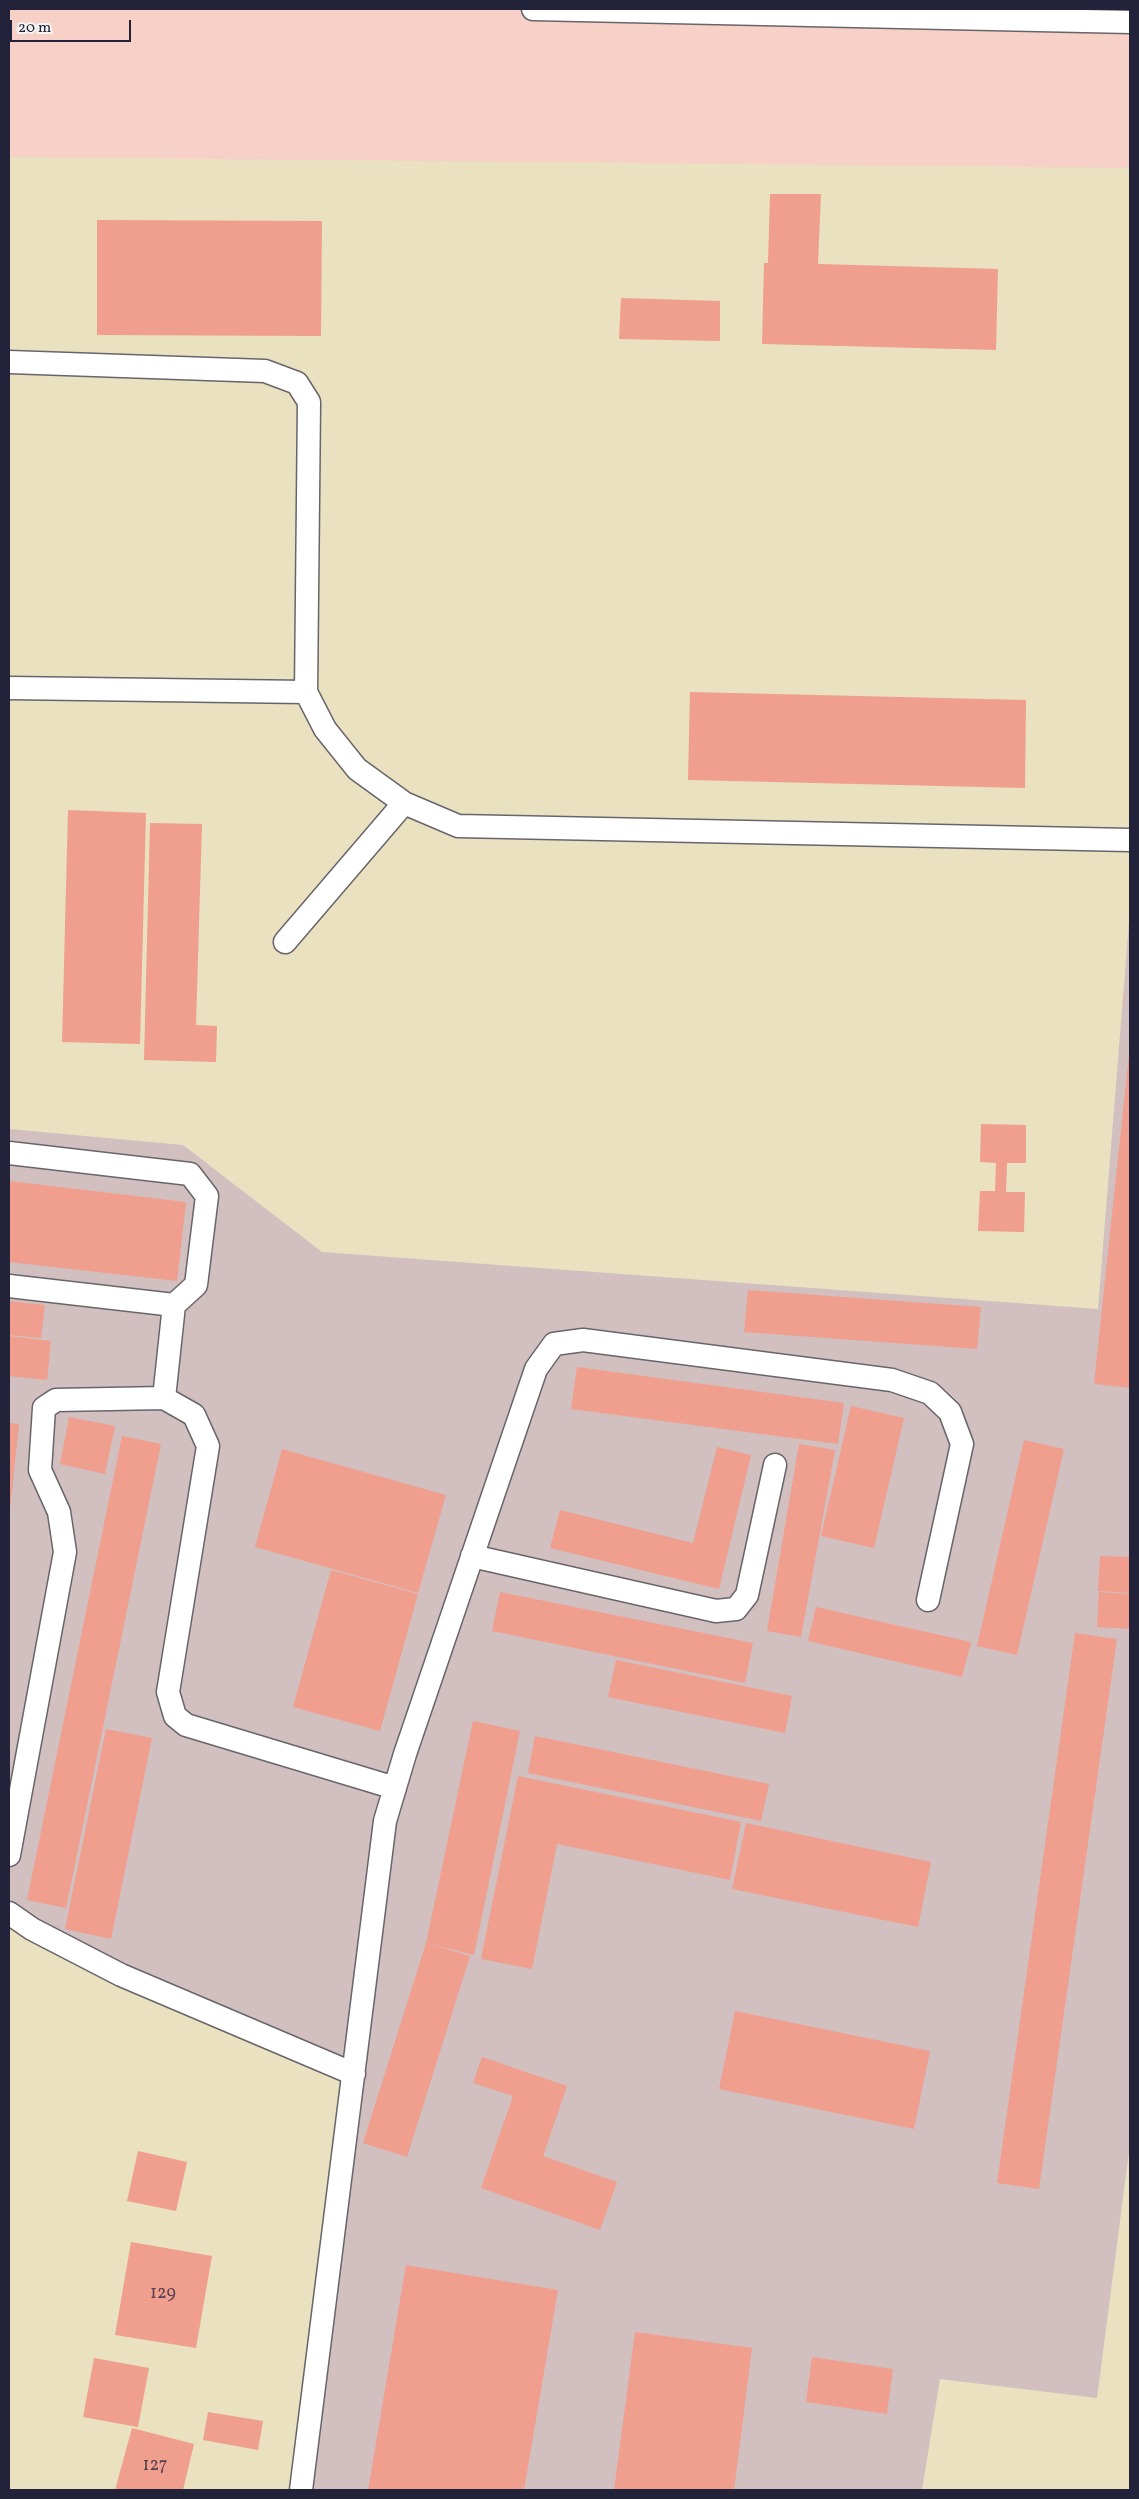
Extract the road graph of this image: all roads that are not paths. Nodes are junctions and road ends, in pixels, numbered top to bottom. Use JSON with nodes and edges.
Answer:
{"nodes":[{"id":1,"x":533,"y":9,"type":"edge"},
{"id":2,"x":1130,"y":22,"type":"edge"},
{"id":3,"x":9,"y":362,"type":"edge"},
{"id":4,"x":9,"y":688,"type":"edge"},
{"id":5,"x":306,"y":692,"type":"junction"},
{"id":6,"x":404,"y":803,"type":"junction"},
{"id":7,"x":1130,"y":840,"type":"edge"},
{"id":8,"x":285,"y":942,"type":"dead end"},
{"id":9,"x":9,"y":1153,"type":"edge"},
{"id":10,"x":9,"y":1286,"type":"edge"},
{"id":11,"x":174,"y":1305,"type":"junction"},
{"id":12,"x":164,"y":1398,"type":"junction"},
{"id":13,"x":775,"y":1465,"type":"dead end"},
{"id":14,"x":472,"y":1556,"type":"junction"},
{"id":15,"x":928,"y":1600,"type":"dead end"},
{"id":16,"x":395,"y":1788,"type":"junction"},
{"id":17,"x":9,"y":1855,"type":"edge"},
{"id":18,"x":9,"y":1912,"type":"edge"},
{"id":19,"x":354,"y":2074,"type":"junction"},
{"id":20,"x":300,"y":2490,"type":"edge"}],
"edges":[{"from":1,"to":2,"type":"lane"},
{"from":3,"to":5,"type":"lane"},
{"from":4,"to":5,"type":"lane"},
{"from":5,"to":6,"type":"lane"},
{"from":6,"to":7,"type":"lane"},
{"from":6,"to":8,"type":"lane"},
{"from":9,"to":11,"type":"lane"},
{"from":10,"to":11,"type":"lane"},
{"from":11,"to":12,"type":"lane"},
{"from":12,"to":16,"type":"lane"},
{"from":12,"to":17,"type":"lane"},
{"from":13,"to":14,"type":"lane"},
{"from":14,"to":15,"type":"lane"},
{"from":14,"to":16,"type":"lane"},
{"from":16,"to":19,"type":"lane"},
{"from":18,"to":19,"type":"lane"},
{"from":19,"to":20,"type":"lane"}]}
